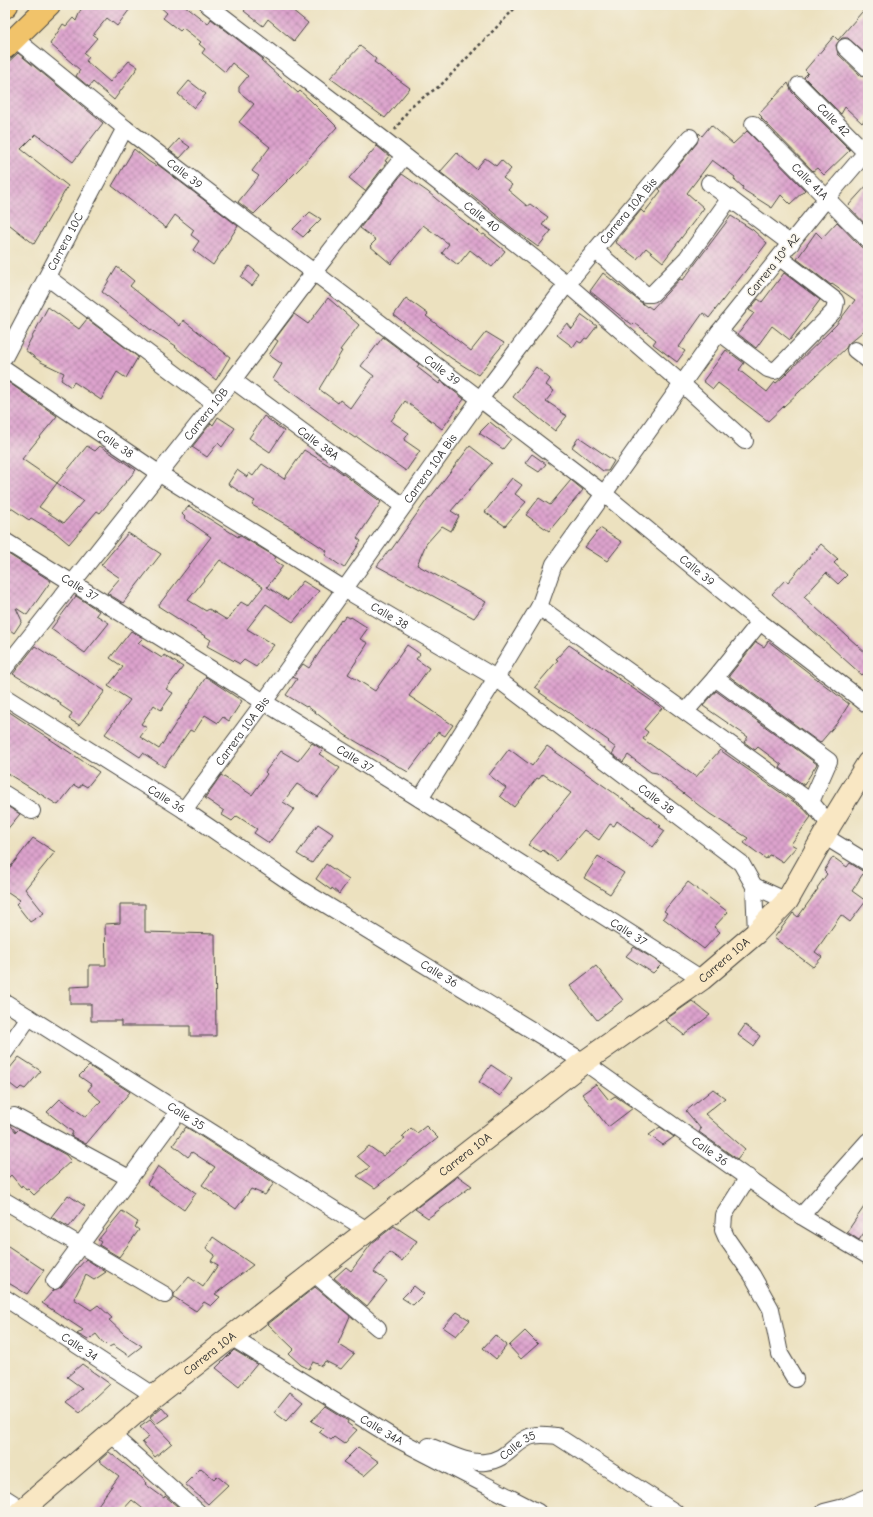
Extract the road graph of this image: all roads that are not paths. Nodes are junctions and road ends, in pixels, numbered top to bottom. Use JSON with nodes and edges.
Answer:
{"nodes":[{"id":1,"x":7,"y":5,"type":"edge"},
{"id":2,"x":208,"y":5,"type":"edge"},
{"id":3,"x":46,"y":6,"type":"edge"},
{"id":4,"x":5,"y":7,"type":"edge"},
{"id":5,"x":9,"y":43,"type":"edge"},
{"id":6,"x":845,"y":47,"type":"dead end"},
{"id":7,"x":868,"y":69,"type":"edge"},
{"id":8,"x":799,"y":85,"type":"dead end"},
{"id":9,"x":753,"y":124,"type":"dead end"},
{"id":10,"x":124,"y":128,"type":"junction"},
{"id":11,"x":690,"y":136,"type":"dead end"},
{"id":12,"x":867,"y":153,"type":"edge"},
{"id":13,"x":404,"y":156,"type":"junction"},
{"id":14,"x":708,"y":183,"type":"dead end"},
{"id":15,"x":730,"y":198,"type":"junction"},
{"id":16,"x":826,"y":199,"type":"junction"},
{"id":17,"x":868,"y":240,"type":"edge"},
{"id":18,"x":791,"y":244,"type":"junction"},
{"id":19,"x":596,"y":250,"type":"junction"},
{"id":20,"x":780,"y":258,"type":"junction"},
{"id":21,"x":314,"y":272,"type":"junction"},
{"id":22,"x":47,"y":277,"type":"junction"},
{"id":23,"x":568,"y":284,"type":"junction"},
{"id":24,"x":719,"y":332,"type":"junction"},
{"id":25,"x":856,"y":350,"type":"dead end"},
{"id":26,"x":5,"y":356,"type":"edge"},
{"id":27,"x":868,"y":360,"type":"edge"},
{"id":28,"x":5,"y":369,"type":"edge"},
{"id":29,"x":233,"y":380,"type":"junction"},
{"id":30,"x":681,"y":383,"type":"junction"},
{"id":31,"x":480,"y":399,"type":"junction"},
{"id":32,"x":214,"y":403,"type":"junction"},
{"id":33,"x":745,"y":441,"type":"dead end"},
{"id":34,"x":160,"y":474,"type":"junction"},
{"id":35,"x":604,"y":492,"type":"junction"},
{"id":36,"x":403,"y":506,"type":"junction"},
{"id":37,"x":5,"y":541,"type":"edge"},
{"id":38,"x":74,"y":582,"type":"junction"},
{"id":39,"x":344,"y":589,"type":"junction"},
{"id":40,"x":539,"y":607,"type":"junction"},
{"id":41,"x":760,"y":622,"type":"junction"},
{"id":42,"x":5,"y":668,"type":"edge"},
{"id":43,"x":496,"y":678,"type":"junction"},
{"id":44,"x":715,"y":678,"type":"junction"},
{"id":45,"x":5,"y":697,"type":"edge"},
{"id":46,"x":264,"y":702,"type":"junction"},
{"id":47,"x":868,"y":705,"type":"edge"},
{"id":48,"x":686,"y":711,"type":"junction"},
{"id":49,"x":868,"y":763,"type":"edge"},
{"id":50,"x":5,"y":794,"type":"edge"},
{"id":51,"x":420,"y":799,"type":"junction"},
{"id":52,"x":811,"y":802,"type":"junction"},
{"id":53,"x":184,"y":810,"type":"junction"},
{"id":54,"x":32,"y":811,"type":"dead end"},
{"id":55,"x":827,"y":830,"type":"junction"},
{"id":56,"x":868,"y":863,"type":"edge"},
{"id":57,"x":754,"y":886,"type":"junction"},
{"id":58,"x":787,"y":901,"type":"junction"},
{"id":59,"x":756,"y":933,"type":"junction"},
{"id":60,"x":702,"y":979,"type":"junction"},
{"id":61,"x":5,"y":1002,"type":"edge"},
{"id":62,"x":29,"y":1017,"type":"junction"},
{"id":63,"x":5,"y":1052,"type":"edge"},
{"id":64,"x":584,"y":1062,"type":"junction"},
{"id":65,"x":179,"y":1111,"type":"junction"},
{"id":66,"x":14,"y":1116,"type":"dead end"},
{"id":67,"x":868,"y":1141,"type":"edge"},
{"id":68,"x":748,"y":1177,"type":"junction"},
{"id":69,"x":130,"y":1178,"type":"junction"},
{"id":70,"x":5,"y":1201,"type":"edge"},
{"id":71,"x":801,"y":1216,"type":"junction"},
{"id":72,"x":367,"y":1230,"type":"junction"},
{"id":73,"x":80,"y":1245,"type":"junction"},
{"id":74,"x":868,"y":1256,"type":"edge"},
{"id":75,"x":312,"y":1272,"type":"junction"},
{"id":76,"x":54,"y":1281,"type":"dead end"},
{"id":77,"x":165,"y":1295,"type":"dead end"},
{"id":78,"x":5,"y":1298,"type":"edge"},
{"id":79,"x":378,"y":1328,"type":"dead end"},
{"id":80,"x":230,"y":1337,"type":"junction"},
{"id":81,"x":795,"y":1379,"type":"dead end"},
{"id":82,"x":155,"y":1396,"type":"junction"},
{"id":83,"x":110,"y":1434,"type":"junction"},
{"id":84,"x":391,"y":1436,"type":"junction"},
{"id":85,"x":868,"y":1497,"type":"edge"},
{"id":86,"x":19,"y":1508,"type":"edge"},
{"id":87,"x":198,"y":1512,"type":"edge"},
{"id":88,"x":538,"y":1512,"type":"edge"},
{"id":89,"x":675,"y":1512,"type":"edge"},
{"id":90,"x":824,"y":1512,"type":"edge"}],
"edges":[{"from":1,"to":4,"type":"main road"},
{"from":2,"to":13,"type":"street","name":"Calle 40"},
{"from":3,"to":5,"type":"main road"},
{"from":5,"to":10,"type":"street","name":"Calle 39"},
{"from":6,"to":7,"type":"street"},
{"from":8,"to":12,"type":"street","name":"Calle 42"},
{"from":9,"to":16,"type":"street","name":"Calle 41A"},
{"from":10,"to":21,"type":"street","name":"Calle 39"},
{"from":10,"to":22,"type":"street","name":"Carrera 10C"},
{"from":11,"to":19,"type":"street","name":"Carrera 10A Bis"},
{"from":12,"to":16,"type":"street","name":"Carrera 10ª A2"},
{"from":13,"to":21,"type":"street","name":"Carrera 10B"},
{"from":13,"to":23,"type":"street","name":"Calle 40"},
{"from":14,"to":15,"type":"street"},
{"from":15,"to":18,"type":"street"},
{"from":15,"to":19,"type":"street"},
{"from":16,"to":17,"type":"street","name":"Calle 41A"},
{"from":16,"to":18,"type":"street","name":"Carrera 10ª A2"},
{"from":18,"to":20,"type":"street","name":"Carrera 10ª A2"},
{"from":19,"to":23,"type":"street","name":"Carrera 10A Bis"},
{"from":20,"to":24,"type":"street","name":"Carrera 10ª A2"},
{"from":20,"to":24,"type":"street"},
{"from":21,"to":29,"type":"street","name":"Carrera 10B"},
{"from":21,"to":31,"type":"street","name":"Calle 39"},
{"from":22,"to":26,"type":"street","name":"Carrera 10C"},
{"from":22,"to":32,"type":"street"},
{"from":23,"to":30,"type":"street","name":"Calle 40"},
{"from":23,"to":31,"type":"street","name":"Carrera 10A Bis"},
{"from":24,"to":30,"type":"street","name":"Carrera 10ª A2"},
{"from":25,"to":27,"type":"street"},
{"from":28,"to":34,"type":"street","name":"Calle 38"},
{"from":29,"to":32,"type":"street","name":"Carrera 10B"},
{"from":29,"to":36,"type":"street","name":"Calle 38A"},
{"from":30,"to":33,"type":"street","name":"Calle 40"},
{"from":30,"to":35,"type":"street","name":"Carrera 10ª A2"},
{"from":31,"to":35,"type":"street","name":"Calle 39"},
{"from":31,"to":36,"type":"street","name":"Carrera 10A Bis"},
{"from":32,"to":34,"type":"street","name":"Carrera 10B"},
{"from":34,"to":38,"type":"street","name":"Carrera 10B"},
{"from":34,"to":39,"type":"street","name":"Calle 38"},
{"from":35,"to":40,"type":"street"},
{"from":35,"to":41,"type":"street","name":"Calle 39"},
{"from":36,"to":39,"type":"street","name":"Carrera 10A Bis"},
{"from":37,"to":38,"type":"street","name":"Calle 37"},
{"from":38,"to":42,"type":"street","name":"Carrera 10B"},
{"from":38,"to":46,"type":"street","name":"Calle 37"},
{"from":39,"to":43,"type":"street","name":"Calle 38"},
{"from":39,"to":46,"type":"street","name":"Carrera 10A Bis"},
{"from":40,"to":43,"type":"street"},
{"from":40,"to":48,"type":"street"},
{"from":41,"to":44,"type":"street"},
{"from":41,"to":47,"type":"street","name":"Calle 39"},
{"from":43,"to":51,"type":"street"},
{"from":43,"to":57,"type":"street","name":"Calle 38"},
{"from":44,"to":48,"type":"street"},
{"from":44,"to":52,"type":"street"},
{"from":45,"to":53,"type":"street","name":"Calle 36"},
{"from":46,"to":51,"type":"street","name":"Calle 37"},
{"from":46,"to":53,"type":"street","name":"Carrera 10A Bis"},
{"from":48,"to":52,"type":"street"},
{"from":49,"to":55,"type":"street","name":"Carrera 10A"},
{"from":50,"to":54,"type":"street"},
{"from":51,"to":60,"type":"street","name":"Calle 37"},
{"from":52,"to":55,"type":"street"},
{"from":53,"to":64,"type":"street","name":"Calle 36"},
{"from":55,"to":56,"type":"street"},
{"from":55,"to":58,"type":"street","name":"Carrera 10A"},
{"from":57,"to":58,"type":"street"},
{"from":57,"to":59,"type":"street"},
{"from":58,"to":59,"type":"street","name":"Carrera 10A"},
{"from":59,"to":60,"type":"street","name":"Carrera 10A"},
{"from":60,"to":64,"type":"street","name":"Carrera 10A"},
{"from":61,"to":62,"type":"street","name":"Calle 35"},
{"from":62,"to":63,"type":"street"},
{"from":62,"to":65,"type":"street","name":"Calle 35"},
{"from":64,"to":68,"type":"street","name":"Calle 36"},
{"from":64,"to":72,"type":"street","name":"Carrera 10A"},
{"from":65,"to":69,"type":"street"},
{"from":65,"to":72,"type":"street","name":"Calle 35"},
{"from":66,"to":69,"type":"street"},
{"from":67,"to":71,"type":"street"},
{"from":68,"to":71,"type":"street","name":"Calle 36"},
{"from":68,"to":81,"type":"street"},
{"from":69,"to":73,"type":"street"},
{"from":70,"to":73,"type":"street"},
{"from":71,"to":74,"type":"street","name":"Calle 36"},
{"from":72,"to":75,"type":"street","name":"Carrera 10A"},
{"from":73,"to":76,"type":"street"},
{"from":73,"to":77,"type":"street"},
{"from":75,"to":79,"type":"street"},
{"from":75,"to":80,"type":"street","name":"Carrera 10A"},
{"from":78,"to":82,"type":"street","name":"Calle 34"},
{"from":80,"to":82,"type":"street","name":"Carrera 10A"},
{"from":80,"to":84,"type":"street","name":"Calle 34A"},
{"from":82,"to":83,"type":"street","name":"Carrera 10A"},
{"from":83,"to":86,"type":"street","name":"Carrera 10A"},
{"from":83,"to":87,"type":"street"},
{"from":84,"to":88,"type":"street","name":"Calle 34A"},
{"from":84,"to":89,"type":"street","name":"Calle 35"},
{"from":85,"to":90,"type":"street"}]}
